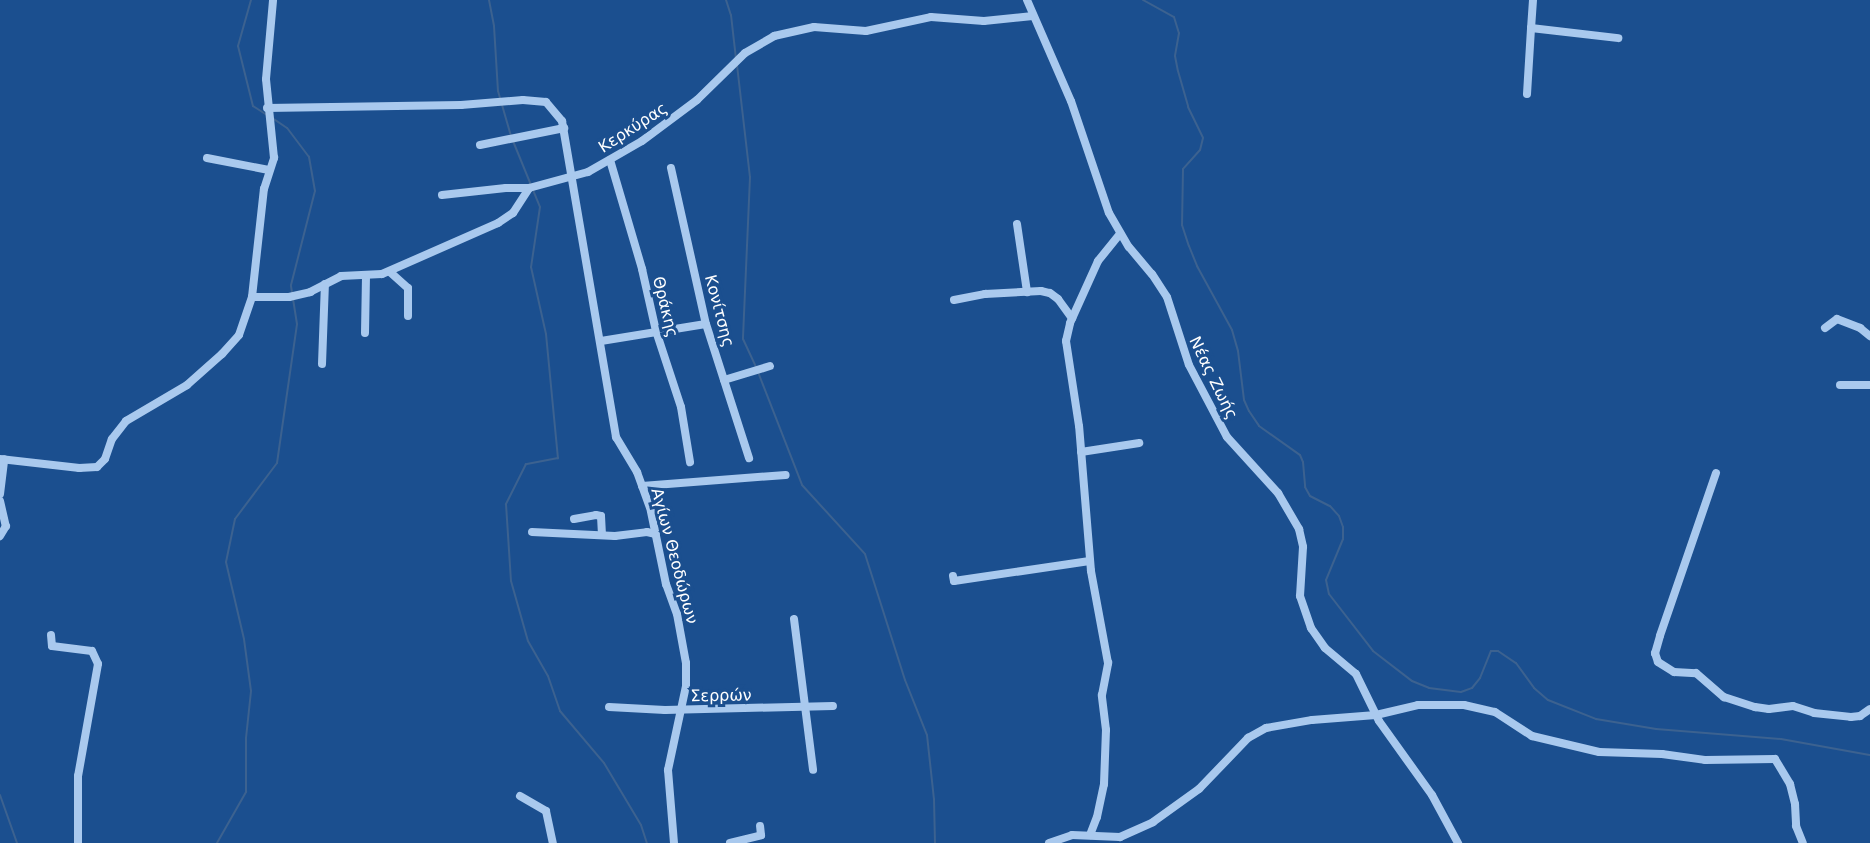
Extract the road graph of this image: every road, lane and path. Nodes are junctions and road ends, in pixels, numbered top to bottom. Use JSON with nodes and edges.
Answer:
{"nodes":[{"id":1,"x":273,"y":0,"type":"edge"},
{"id":2,"x":1027,"y":0,"type":"edge"},
{"id":3,"x":1533,"y":0,"type":"edge"},
{"id":4,"x":1033,"y":16,"type":"junction"},
{"id":5,"x":1531,"y":28,"type":"junction"},
{"id":6,"x":1618,"y":38,"type":"dead end"},
{"id":7,"x":1527,"y":94,"type":"dead end"},
{"id":8,"x":267,"y":108,"type":"junction"},
{"id":9,"x":564,"y":128,"type":"junction"},
{"id":10,"x":480,"y":145,"type":"dead end"},
{"id":11,"x":207,"y":158,"type":"dead end"},
{"id":12,"x":610,"y":160,"type":"junction"},
{"id":13,"x":671,"y":168,"type":"dead end"},
{"id":14,"x":269,"y":170,"type":"junction"},
{"id":15,"x":571,"y":176,"type":"junction"},
{"id":16,"x":529,"y":188,"type":"junction"},
{"id":17,"x":442,"y":195,"type":"dead end"},
{"id":18,"x":1017,"y":224,"type":"dead end"},
{"id":19,"x":1120,"y":234,"type":"junction"},
{"id":20,"x":390,"y":272,"type":"junction"},
{"id":21,"x":366,"y":275,"type":"junction"},
{"id":22,"x":325,"y":284,"type":"junction"},
{"id":23,"x":1027,"y":292,"type":"junction"},
{"id":24,"x":252,"y":297,"type":"junction"},
{"id":25,"x":954,"y":300,"type":"dead end"},
{"id":26,"x":408,"y":316,"type":"dead end"},
{"id":27,"x":1072,"y":318,"type":"junction"},
{"id":28,"x":706,"y":324,"type":"junction"},
{"id":29,"x":1825,"y":328,"type":"dead end"},
{"id":30,"x":656,"y":331,"type":"junction"},
{"id":31,"x":365,"y":333,"type":"dead end"},
{"id":32,"x":1870,"y":336,"type":"edge"},
{"id":33,"x":601,"y":341,"type":"junction"},
{"id":34,"x":322,"y":363,"type":"dead end"},
{"id":35,"x":770,"y":366,"type":"dead end"},
{"id":36,"x":724,"y":380,"type":"junction"},
{"id":37,"x":1840,"y":385,"type":"dead end"},
{"id":38,"x":1870,"y":385,"type":"edge"},
{"id":39,"x":1139,"y":443,"type":"dead end"},
{"id":40,"x":1081,"y":452,"type":"junction"},
{"id":41,"x":749,"y":458,"type":"dead end"},
{"id":42,"x":2,"y":459,"type":"edge"},
{"id":43,"x":690,"y":462,"type":"dead end"},
{"id":44,"x":1716,"y":473,"type":"dead end"},
{"id":45,"x":786,"y":475,"type":"dead end"},
{"id":46,"x":642,"y":486,"type":"junction"},
{"id":47,"x":0,"y":494,"type":"edge"},
{"id":48,"x":0,"y":501,"type":"edge"},
{"id":49,"x":574,"y":519,"type":"dead end"},
{"id":50,"x":532,"y":532,"type":"dead end"},
{"id":51,"x":602,"y":534,"type":"junction"},
{"id":52,"x":656,"y":534,"type":"junction"},
{"id":53,"x":0,"y":536,"type":"edge"},
{"id":54,"x":1090,"y":561,"type":"junction"},
{"id":55,"x":953,"y":576,"type":"dead end"},
{"id":56,"x":794,"y":619,"type":"dead end"},
{"id":57,"x":51,"y":635,"type":"dead end"},
{"id":58,"x":833,"y":706,"type":"dead end"},
{"id":59,"x":609,"y":707,"type":"dead end"},
{"id":60,"x":805,"y":707,"type":"junction"},
{"id":61,"x":1870,"y":709,"type":"edge"},
{"id":62,"x":681,"y":710,"type":"junction"},
{"id":63,"x":1376,"y":715,"type":"junction"},
{"id":64,"x":813,"y":770,"type":"dead end"},
{"id":65,"x":520,"y":796,"type":"dead end"},
{"id":66,"x":760,"y":826,"type":"dead end"},
{"id":67,"x":1088,"y":835,"type":"junction"},
{"id":68,"x":78,"y":843,"type":"edge"},
{"id":69,"x":552,"y":843,"type":"edge"},
{"id":70,"x":674,"y":843,"type":"edge"},
{"id":71,"x":730,"y":843,"type":"edge"},
{"id":72,"x":1049,"y":843,"type":"edge"},
{"id":73,"x":1080,"y":843,"type":"edge"},
{"id":74,"x":1458,"y":843,"type":"edge"},
{"id":75,"x":1803,"y":843,"type":"edge"}],
"edges":[{"from":1,"to":8,"type":"street"},
{"from":2,"to":4,"type":"street","name":"Νέας Ζωής"},
{"from":3,"to":5,"type":"street"},
{"from":4,"to":12,"type":"street","name":"Κερκύρας"},
{"from":4,"to":19,"type":"street","name":"Νέας Ζωής"},
{"from":5,"to":6,"type":"street"},
{"from":5,"to":7,"type":"street"},
{"from":8,"to":9,"type":"street"},
{"from":8,"to":14,"type":"street"},
{"from":9,"to":10,"type":"street"},
{"from":9,"to":15,"type":"street","name":"Αγίων Θεοδώρων"},
{"from":11,"to":14,"type":"street"},
{"from":12,"to":15,"type":"street","name":"Κερκύρας"},
{"from":12,"to":30,"type":"street","name":"Θράκης"},
{"from":13,"to":28,"type":"street","name":"Κονίτσης"},
{"from":14,"to":24,"type":"street"},
{"from":15,"to":16,"type":"street","name":"Κερκύρας"},
{"from":15,"to":33,"type":"street","name":"Αγίων Θεοδώρων"},
{"from":16,"to":17,"type":"street","name":"Κερκύρας"},
{"from":16,"to":20,"type":"street"},
{"from":18,"to":23,"type":"street"},
{"from":19,"to":27,"type":"street"},
{"from":19,"to":63,"type":"street","name":"Νέας Ζωής"},
{"from":20,"to":21,"type":"street"},
{"from":20,"to":26,"type":"street"},
{"from":21,"to":22,"type":"street"},
{"from":21,"to":31,"type":"street"},
{"from":22,"to":24,"type":"street"},
{"from":22,"to":34,"type":"street"},
{"from":23,"to":25,"type":"street"},
{"from":23,"to":27,"type":"street"},
{"from":24,"to":42,"type":"street"},
{"from":27,"to":40,"type":"street"},
{"from":28,"to":30,"type":"street"},
{"from":28,"to":36,"type":"street","name":"Κονίτσης"},
{"from":29,"to":32,"type":"street"},
{"from":30,"to":33,"type":"street"},
{"from":30,"to":43,"type":"street","name":"Θράκης"},
{"from":33,"to":46,"type":"street","name":"Αγίων Θεοδώρων"},
{"from":35,"to":36,"type":"street"},
{"from":36,"to":41,"type":"street","name":"Κονίτσης"},
{"from":37,"to":38,"type":"street"},
{"from":39,"to":40,"type":"street"},
{"from":40,"to":54,"type":"street"},
{"from":42,"to":47,"type":"street"},
{"from":44,"to":61,"type":"street"},
{"from":45,"to":46,"type":"street"},
{"from":46,"to":52,"type":"street","name":"Αγίων Θεοδώρων"},
{"from":48,"to":53,"type":"street"},
{"from":49,"to":51,"type":"street"},
{"from":50,"to":51,"type":"street"},
{"from":51,"to":52,"type":"street"},
{"from":52,"to":62,"type":"street","name":"Αγίων Θεοδώρων"},
{"from":54,"to":55,"type":"street"},
{"from":54,"to":67,"type":"street"},
{"from":56,"to":60,"type":"street"},
{"from":57,"to":68,"type":"street"},
{"from":58,"to":60,"type":"street","name":"Σερρών"},
{"from":59,"to":62,"type":"street","name":"Σερρών"},
{"from":60,"to":62,"type":"street","name":"Σερρών"},
{"from":60,"to":64,"type":"street"},
{"from":62,"to":70,"type":"street","name":"Αγίων Θεοδώρων"},
{"from":63,"to":67,"type":"street"},
{"from":63,"to":74,"type":"street","name":"Νέας Ζωής"},
{"from":63,"to":75,"type":"street"},
{"from":65,"to":69,"type":"street"},
{"from":66,"to":71,"type":"street"},
{"from":67,"to":72,"type":"street"},
{"from":67,"to":73,"type":"street"}]}
